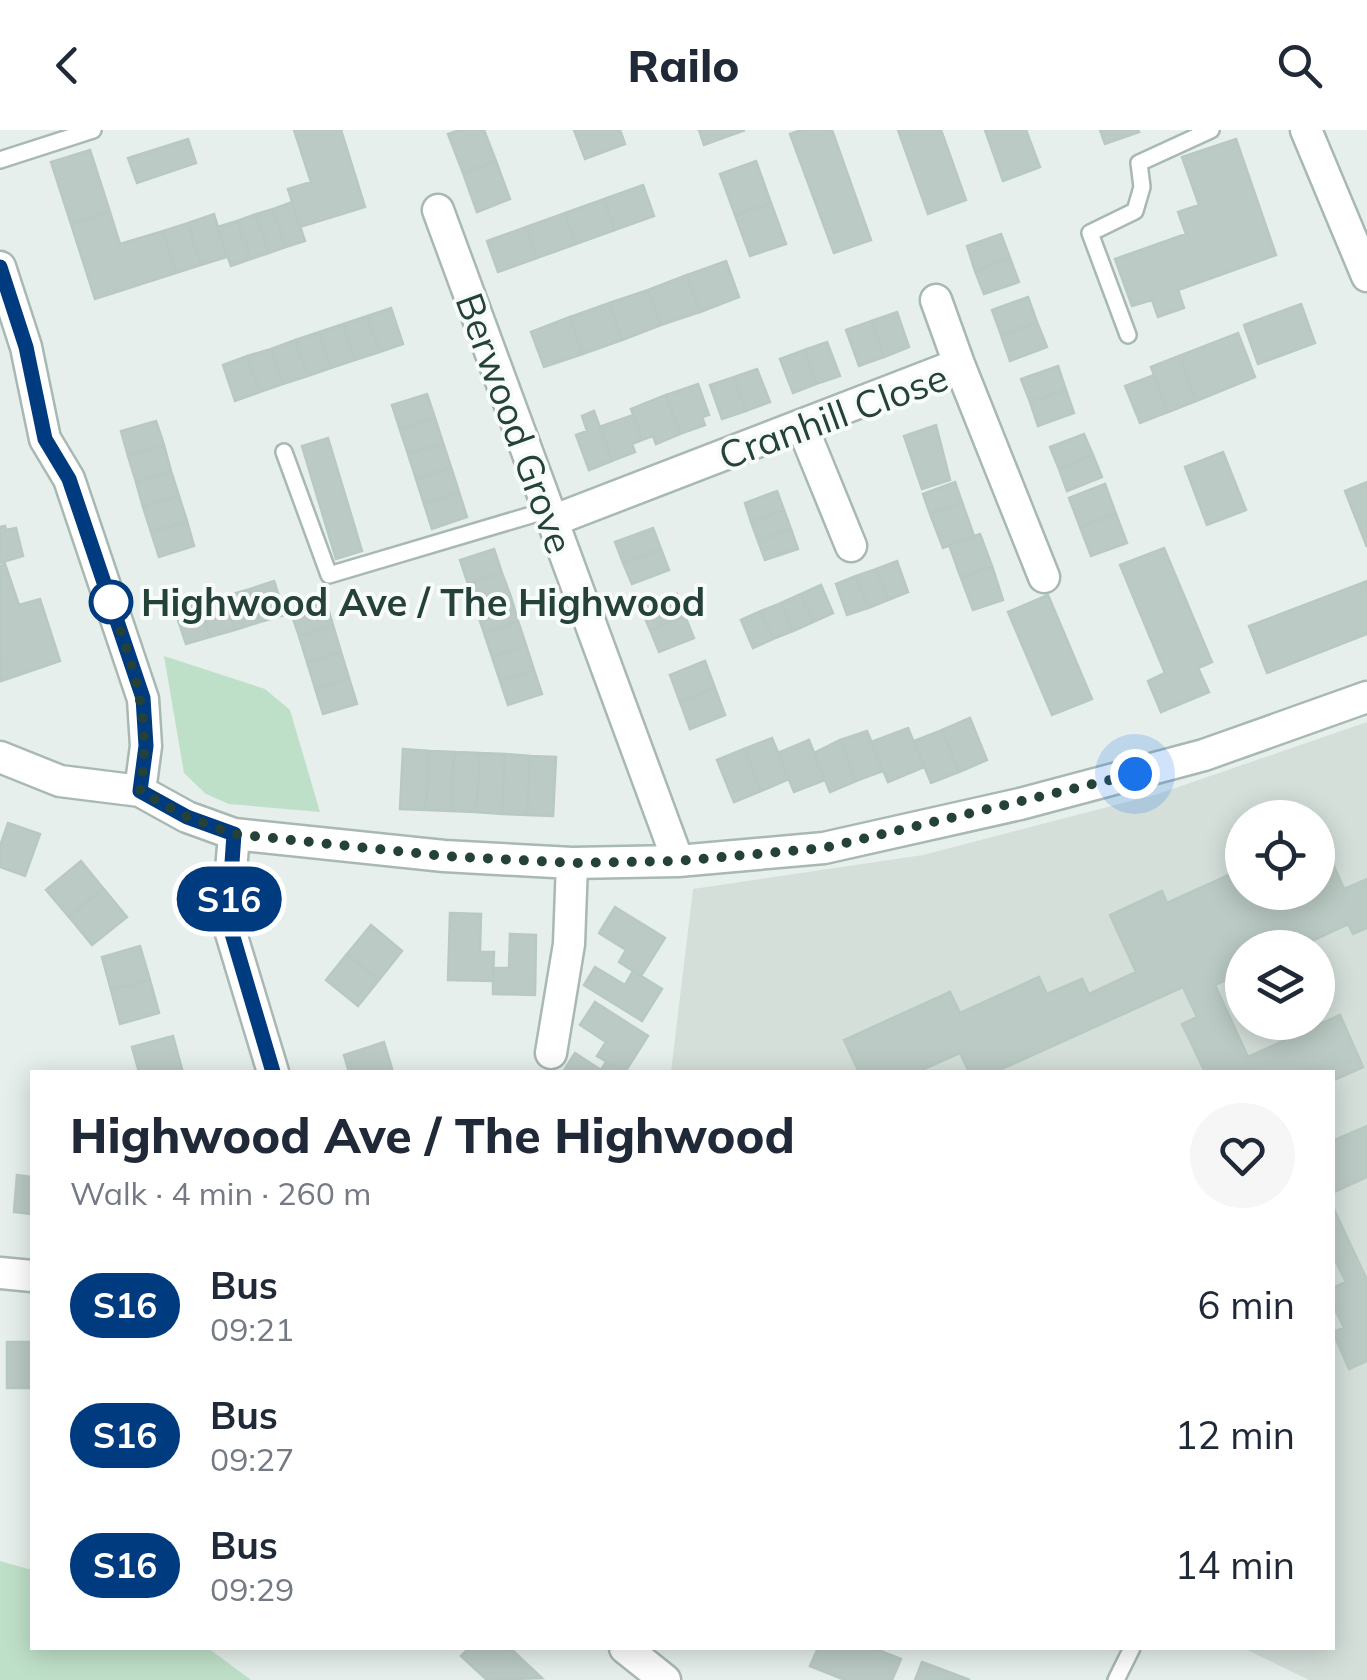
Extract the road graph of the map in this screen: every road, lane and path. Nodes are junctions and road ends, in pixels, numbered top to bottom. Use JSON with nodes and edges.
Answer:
{"nodes":[{"id":1,"x":92,"y":130,"type":"edge"},
{"id":2,"x":1211,"y":130,"type":"edge"},
{"id":3,"x":1306,"y":130,"type":"edge"},
{"id":4,"x":0,"y":160,"type":"edge"},
{"id":5,"x":438,"y":210,"type":"dead end"},
{"id":6,"x":0,"y":267,"type":"edge"},
{"id":7,"x":1367,"y":276,"type":"edge"},
{"id":8,"x":936,"y":300,"type":"dead end"},
{"id":9,"x":1128,"y":335,"type":"dead end"},
{"id":10,"x":959,"y":364,"type":"junction"},
{"id":11,"x":802,"y":426,"type":"junction"},
{"id":12,"x":284,"y":452,"type":"dead end"},
{"id":13,"x":550,"y":516,"type":"junction"},
{"id":14,"x":851,"y":546,"type":"dead end"},
{"id":15,"x":1044,"y":577,"type":"dead end"},
{"id":16,"x":1367,"y":697,"type":"edge"},
{"id":17,"x":0,"y":757,"type":"edge"},
{"id":18,"x":140,"y":791,"type":"junction"},
{"id":19,"x":234,"y":834,"type":"junction"},
{"id":20,"x":678,"y":861,"type":"junction"},
{"id":21,"x":572,"y":863,"type":"junction"},
{"id":22,"x":551,"y":1053,"type":"dead end"},
{"id":23,"x":273,"y":1070,"type":"edge"},
{"id":24,"x":0,"y":1273,"type":"edge"},
{"id":25,"x":30,"y":1276,"type":"edge"},
{"id":26,"x":628,"y":1650,"type":"edge"},
{"id":27,"x":1131,"y":1650,"type":"edge"},
{"id":28,"x":665,"y":1680,"type":"edge"},
{"id":29,"x":1116,"y":1680,"type":"edge"}],
"edges":[{"from":1,"to":4,"type":"lane"},
{"from":2,"to":9,"type":"lane"},
{"from":3,"to":7,"type":"street"},
{"from":5,"to":13,"type":"street","name":"Berwood Grove"},
{"from":6,"to":18,"type":"street"},
{"from":8,"to":10,"type":"street"},
{"from":10,"to":11,"type":"street","name":"Cranhill Close"},
{"from":10,"to":15,"type":"street","name":"Cranhill Close"},
{"from":11,"to":13,"type":"street","name":"Cranhill Close"},
{"from":11,"to":14,"type":"street"},
{"from":12,"to":13,"type":"lane"},
{"from":13,"to":20,"type":"street","name":"Berwood Grove"},
{"from":16,"to":20,"type":"street"},
{"from":17,"to":18,"type":"street"},
{"from":18,"to":19,"type":"street"},
{"from":19,"to":21,"type":"street"},
{"from":19,"to":23,"type":"street"},
{"from":20,"to":21,"type":"street"},
{"from":21,"to":22,"type":"street"},
{"from":24,"to":25,"type":"street"},
{"from":26,"to":28,"type":"street"},
{"from":27,"to":29,"type":"lane"}]}
